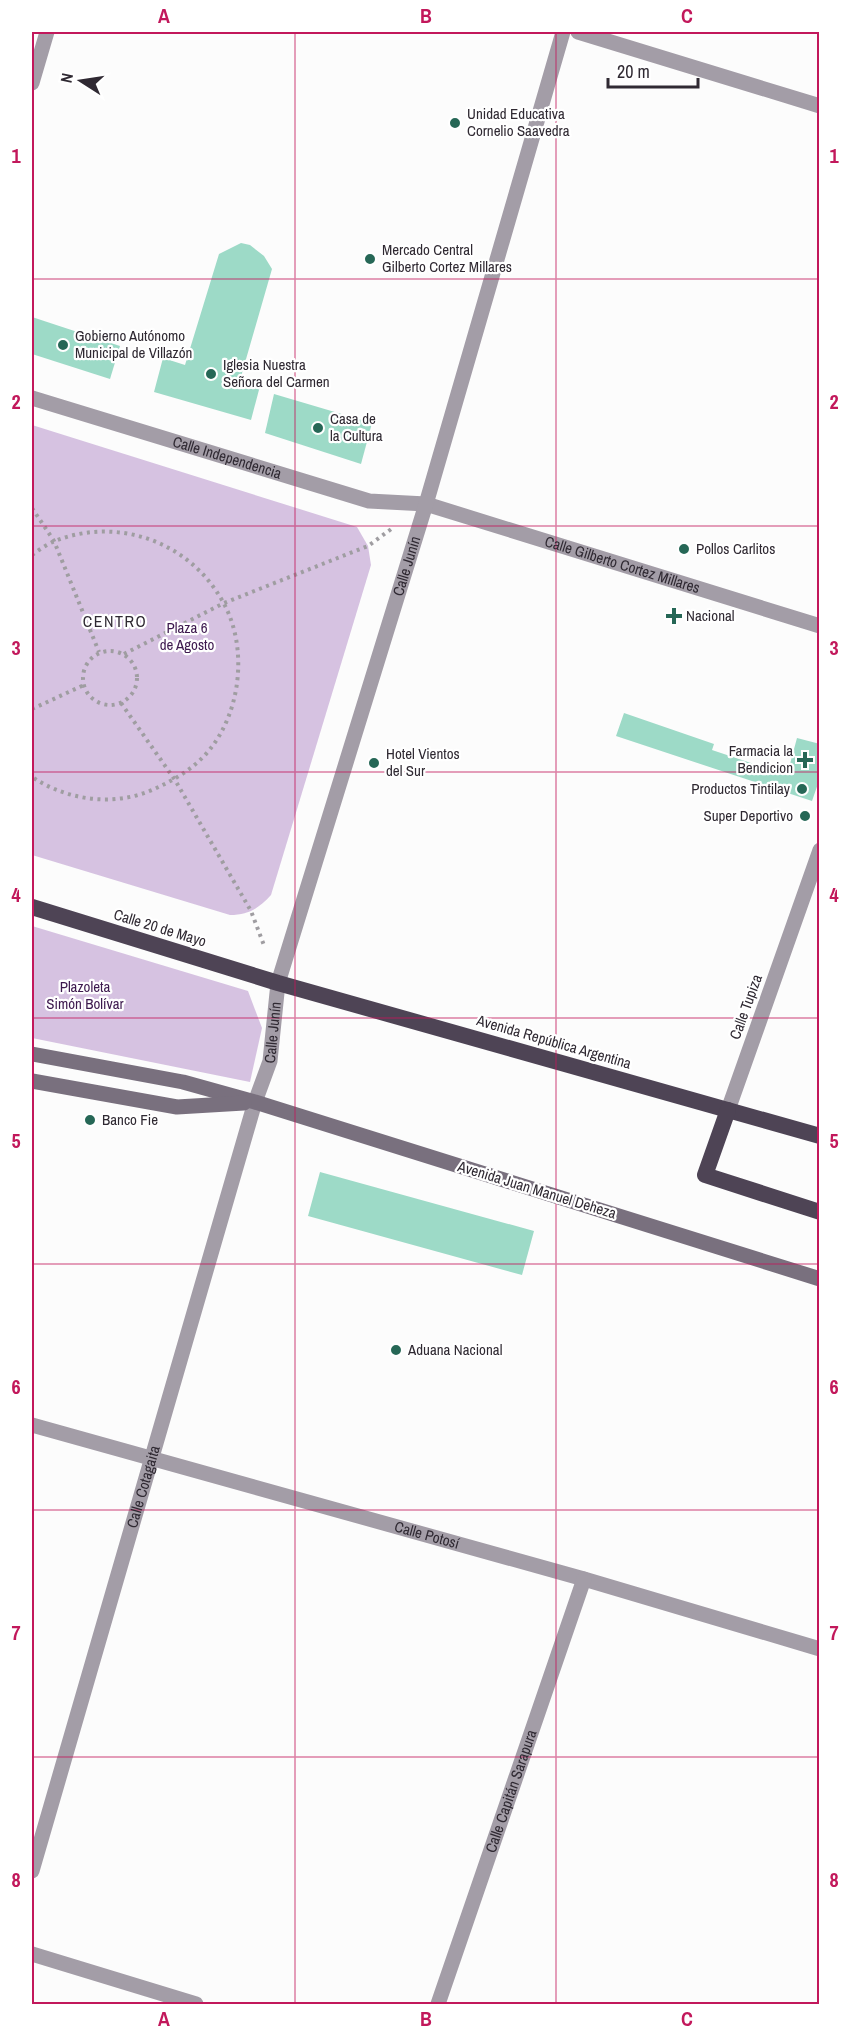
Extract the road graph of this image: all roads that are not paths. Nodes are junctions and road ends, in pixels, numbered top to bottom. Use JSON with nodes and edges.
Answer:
{"nodes":[{"id":1,"x":47,"y":32,"type":"edge"},
{"id":2,"x":563,"y":32,"type":"edge"},
{"id":3,"x":578,"y":32,"type":"edge"},
{"id":4,"x":32,"y":82,"type":"edge"},
{"id":5,"x":819,"y":106,"type":"edge"},
{"id":6,"x":32,"y":398,"type":"edge"},
{"id":7,"x":426,"y":504,"type":"junction"},
{"id":8,"x":819,"y":626,"type":"edge"},
{"id":9,"x":819,"y":850,"type":"edge"},
{"id":10,"x":32,"y":907,"type":"edge"},
{"id":11,"x":278,"y":983,"type":"junction"},
{"id":12,"x":32,"y":1053,"type":"edge"},
{"id":13,"x":32,"y":1081,"type":"edge"},
{"id":14,"x":255,"y":1102,"type":"junction"},
{"id":15,"x":728,"y":1110,"type":"junction"},
{"id":16,"x":819,"y":1136,"type":"edge"},
{"id":17,"x":819,"y":1212,"type":"edge"},
{"id":18,"x":819,"y":1279,"type":"edge"},
{"id":19,"x":32,"y":1425,"type":"edge"},
{"id":20,"x":152,"y":1457,"type":"junction"},
{"id":21,"x":584,"y":1579,"type":"junction"},
{"id":22,"x":819,"y":1649,"type":"edge"},
{"id":23,"x":32,"y":1871,"type":"edge"},
{"id":24,"x":32,"y":1954,"type":"edge"},
{"id":25,"x":196,"y":2004,"type":"edge"},
{"id":26,"x":438,"y":2004,"type":"edge"}],
"edges":[{"from":1,"to":4,"type":"street"},
{"from":2,"to":7,"type":"street","name":"Calle Junín"},
{"from":3,"to":5,"type":"street"},
{"from":6,"to":7,"type":"street","name":"Calle Independencia"},
{"from":7,"to":8,"type":"street","name":"Calle Gilberto Cortez Millares"},
{"from":7,"to":11,"type":"street","name":"Calle Junín"},
{"from":9,"to":15,"type":"street","name":"Calle Tupiza"},
{"from":10,"to":11,"type":"highway","name":"Calle 20 de Mayo"},
{"from":11,"to":14,"type":"street","name":"Calle Junín"},
{"from":11,"to":15,"type":"highway","name":"Avenida República Argentina"},
{"from":12,"to":14,"type":"main road","name":"Avenida Juan Manuel Deheza"},
{"from":13,"to":14,"type":"main road","name":"Avenida Juan Manuel Deheza"},
{"from":14,"to":18,"type":"main road","name":"Avenida Juan Manuel Deheza"},
{"from":14,"to":20,"type":"street","name":"Calle Cotagaita"},
{"from":15,"to":16,"type":"highway","name":"Avenida República Argentina"},
{"from":15,"to":17,"type":"highway","name":"Calle Tupiza"},
{"from":19,"to":20,"type":"street","name":"Calle Potosí"},
{"from":20,"to":21,"type":"street","name":"Calle Potosí"},
{"from":20,"to":23,"type":"street","name":"Calle Cotagaita"},
{"from":21,"to":22,"type":"street","name":"Calle Potosí"},
{"from":21,"to":26,"type":"street","name":"Calle Capitán Sarapura"},
{"from":24,"to":25,"type":"street"}]}
